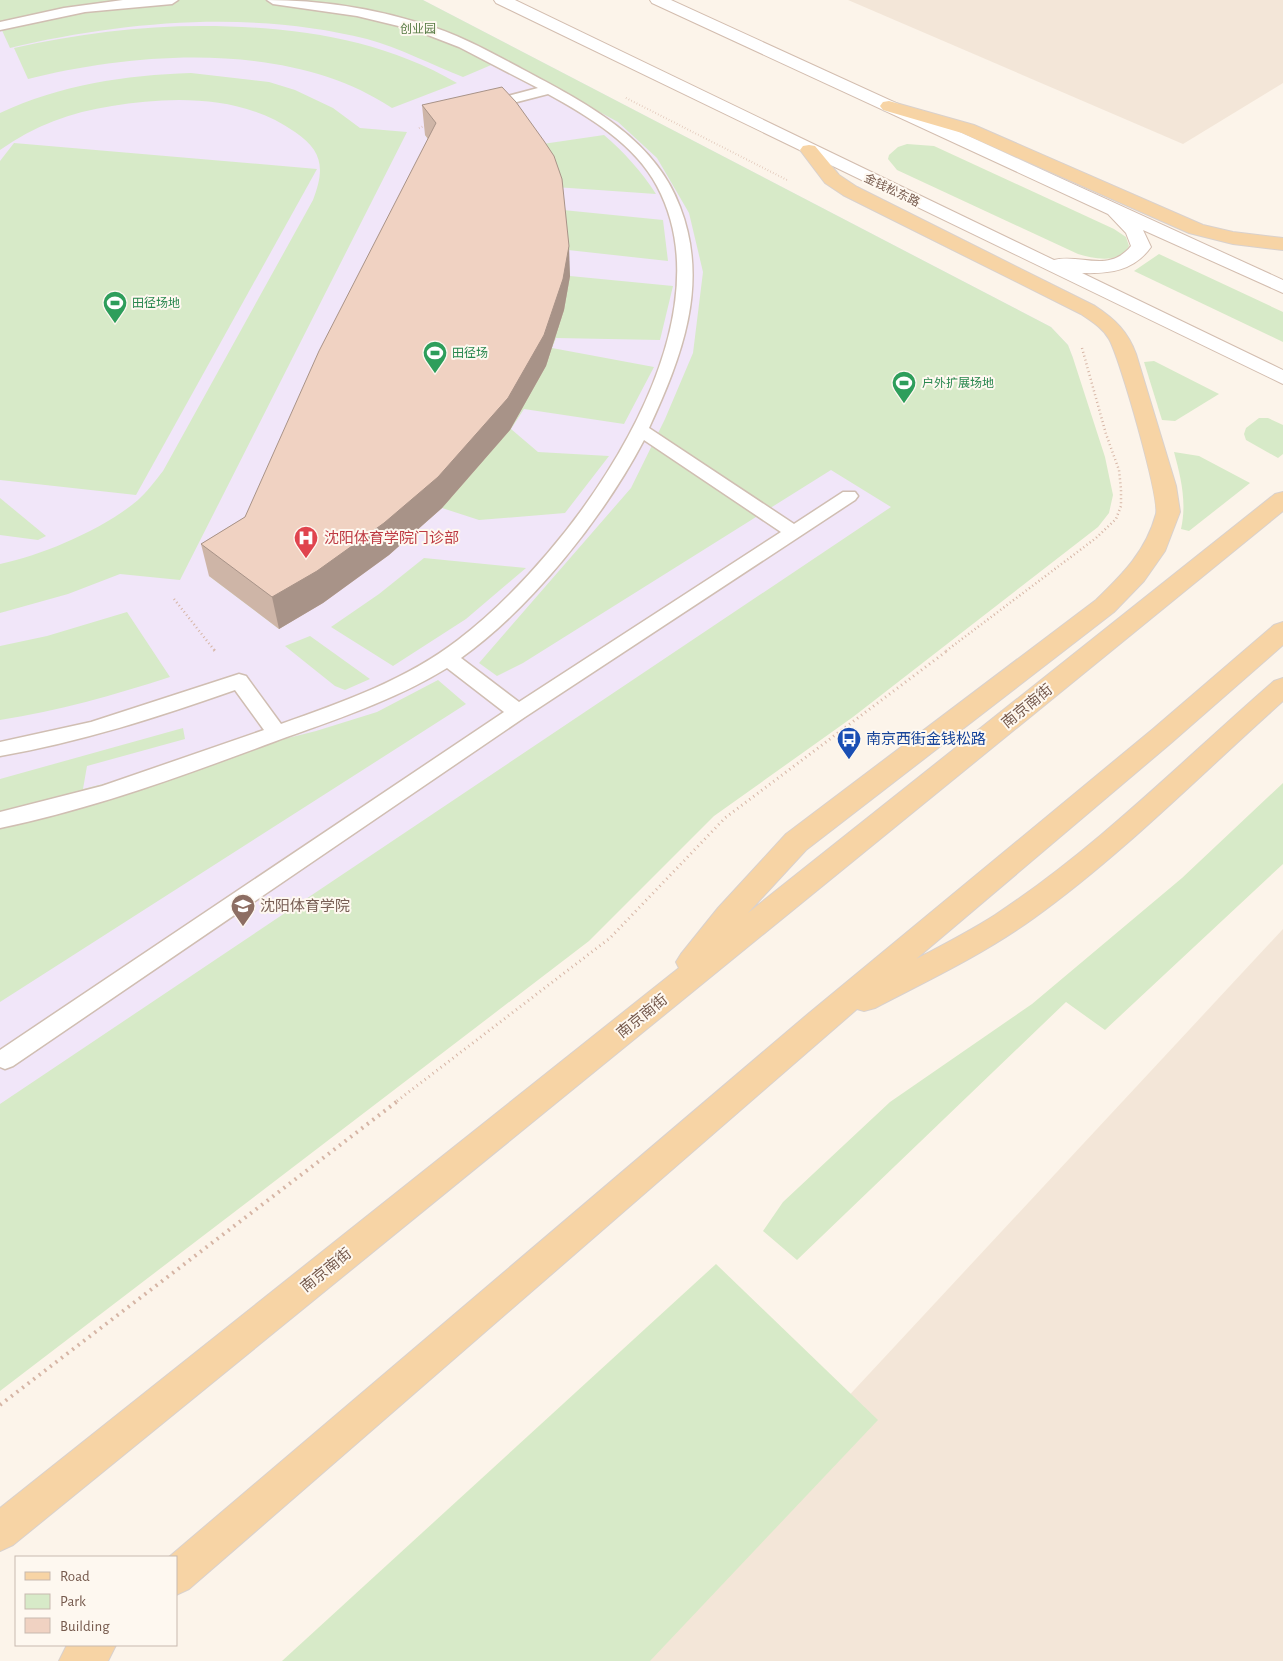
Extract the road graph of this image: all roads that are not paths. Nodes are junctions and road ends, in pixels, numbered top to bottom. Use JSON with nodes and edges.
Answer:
{"nodes":[{"id":1,"x":172,"y":0,"type":"edge"},
{"id":2,"x":273,"y":0,"type":"edge"},
{"id":3,"x":502,"y":0,"type":"edge"},
{"id":4,"x":658,"y":0,"type":"edge"},
{"id":5,"x":0,"y":26,"type":"edge"},
{"id":6,"x":550,"y":89,"type":"junction"},
{"id":7,"x":490,"y":105,"type":"edge"},
{"id":8,"x":889,"y":106,"type":"junction"},
{"id":9,"x":809,"y":150,"type":"junction"},
{"id":10,"x":1112,"y":208,"type":"junction"},
{"id":11,"x":1283,"y":244,"type":"edge"},
{"id":12,"x":1027,"y":255,"type":"junction"},
{"id":13,"x":1283,"y":287,"type":"edge"},
{"id":14,"x":1283,"y":378,"type":"edge"},
{"id":15,"x":640,"y":430,"type":"junction"},
{"id":16,"x":848,"y":496,"type":"dead end"},
{"id":17,"x":1283,"y":499,"type":"edge"},
{"id":18,"x":794,"y":532,"type":"junction"},
{"id":19,"x":1283,"y":631,"type":"edge"},
{"id":20,"x":447,"y":658,"type":"junction"},
{"id":21,"x":1283,"y":687,"type":"edge"},
{"id":22,"x":518,"y":712,"type":"junction"},
{"id":23,"x":277,"y":733,"type":"junction"},
{"id":24,"x":0,"y":749,"type":"edge"},
{"id":25,"x":0,"y":820,"type":"edge"},
{"id":26,"x":655,"y":1005,"type":"junction"},
{"id":27,"x":819,"y":1023,"type":"junction"},
{"id":28,"x":5,"y":1058,"type":"dead end"},
{"id":29,"x":0,"y":1532,"type":"edge"},
{"id":30,"x":178,"y":1574,"type":"edge"},
{"id":31,"x":96,"y":1646,"type":"edge"},
{"id":32,"x":78,"y":1661,"type":"edge"}],
"edges":[{"from":1,"to":5,"type":"lane"},
{"from":2,"to":6,"type":"lane"},
{"from":3,"to":9,"type":"main road","name":"金钱松东路"},
{"from":4,"to":8,"type":"main road"},
{"from":6,"to":7,"type":"lane"},
{"from":6,"to":15,"type":"lane"},
{"from":8,"to":10,"type":"main road"},
{"from":8,"to":11,"type":"main road"},
{"from":9,"to":12,"type":"main road","name":"金钱松东路"},
{"from":9,"to":26,"type":"main road"},
{"from":10,"to":12,"type":"main road"},
{"from":10,"to":13,"type":"main road"},
{"from":12,"to":14,"type":"main road","name":"金钱松东路"},
{"from":15,"to":18,"type":"lane"},
{"from":15,"to":20,"type":"lane"},
{"from":16,"to":18,"type":"lane"},
{"from":17,"to":26,"type":"main road","name":"南京南街"},
{"from":18,"to":22,"type":"lane"},
{"from":19,"to":27,"type":"main road"},
{"from":20,"to":22,"type":"lane"},
{"from":20,"to":23,"type":"lane"},
{"from":21,"to":27,"type":"main road"},
{"from":22,"to":28,"type":"lane"},
{"from":23,"to":24,"type":"lane"},
{"from":23,"to":25,"type":"lane"},
{"from":26,"to":29,"type":"main road","name":"南京南街"},
{"from":27,"to":30,"type":"main road"},
{"from":31,"to":32,"type":"main road"}]}
